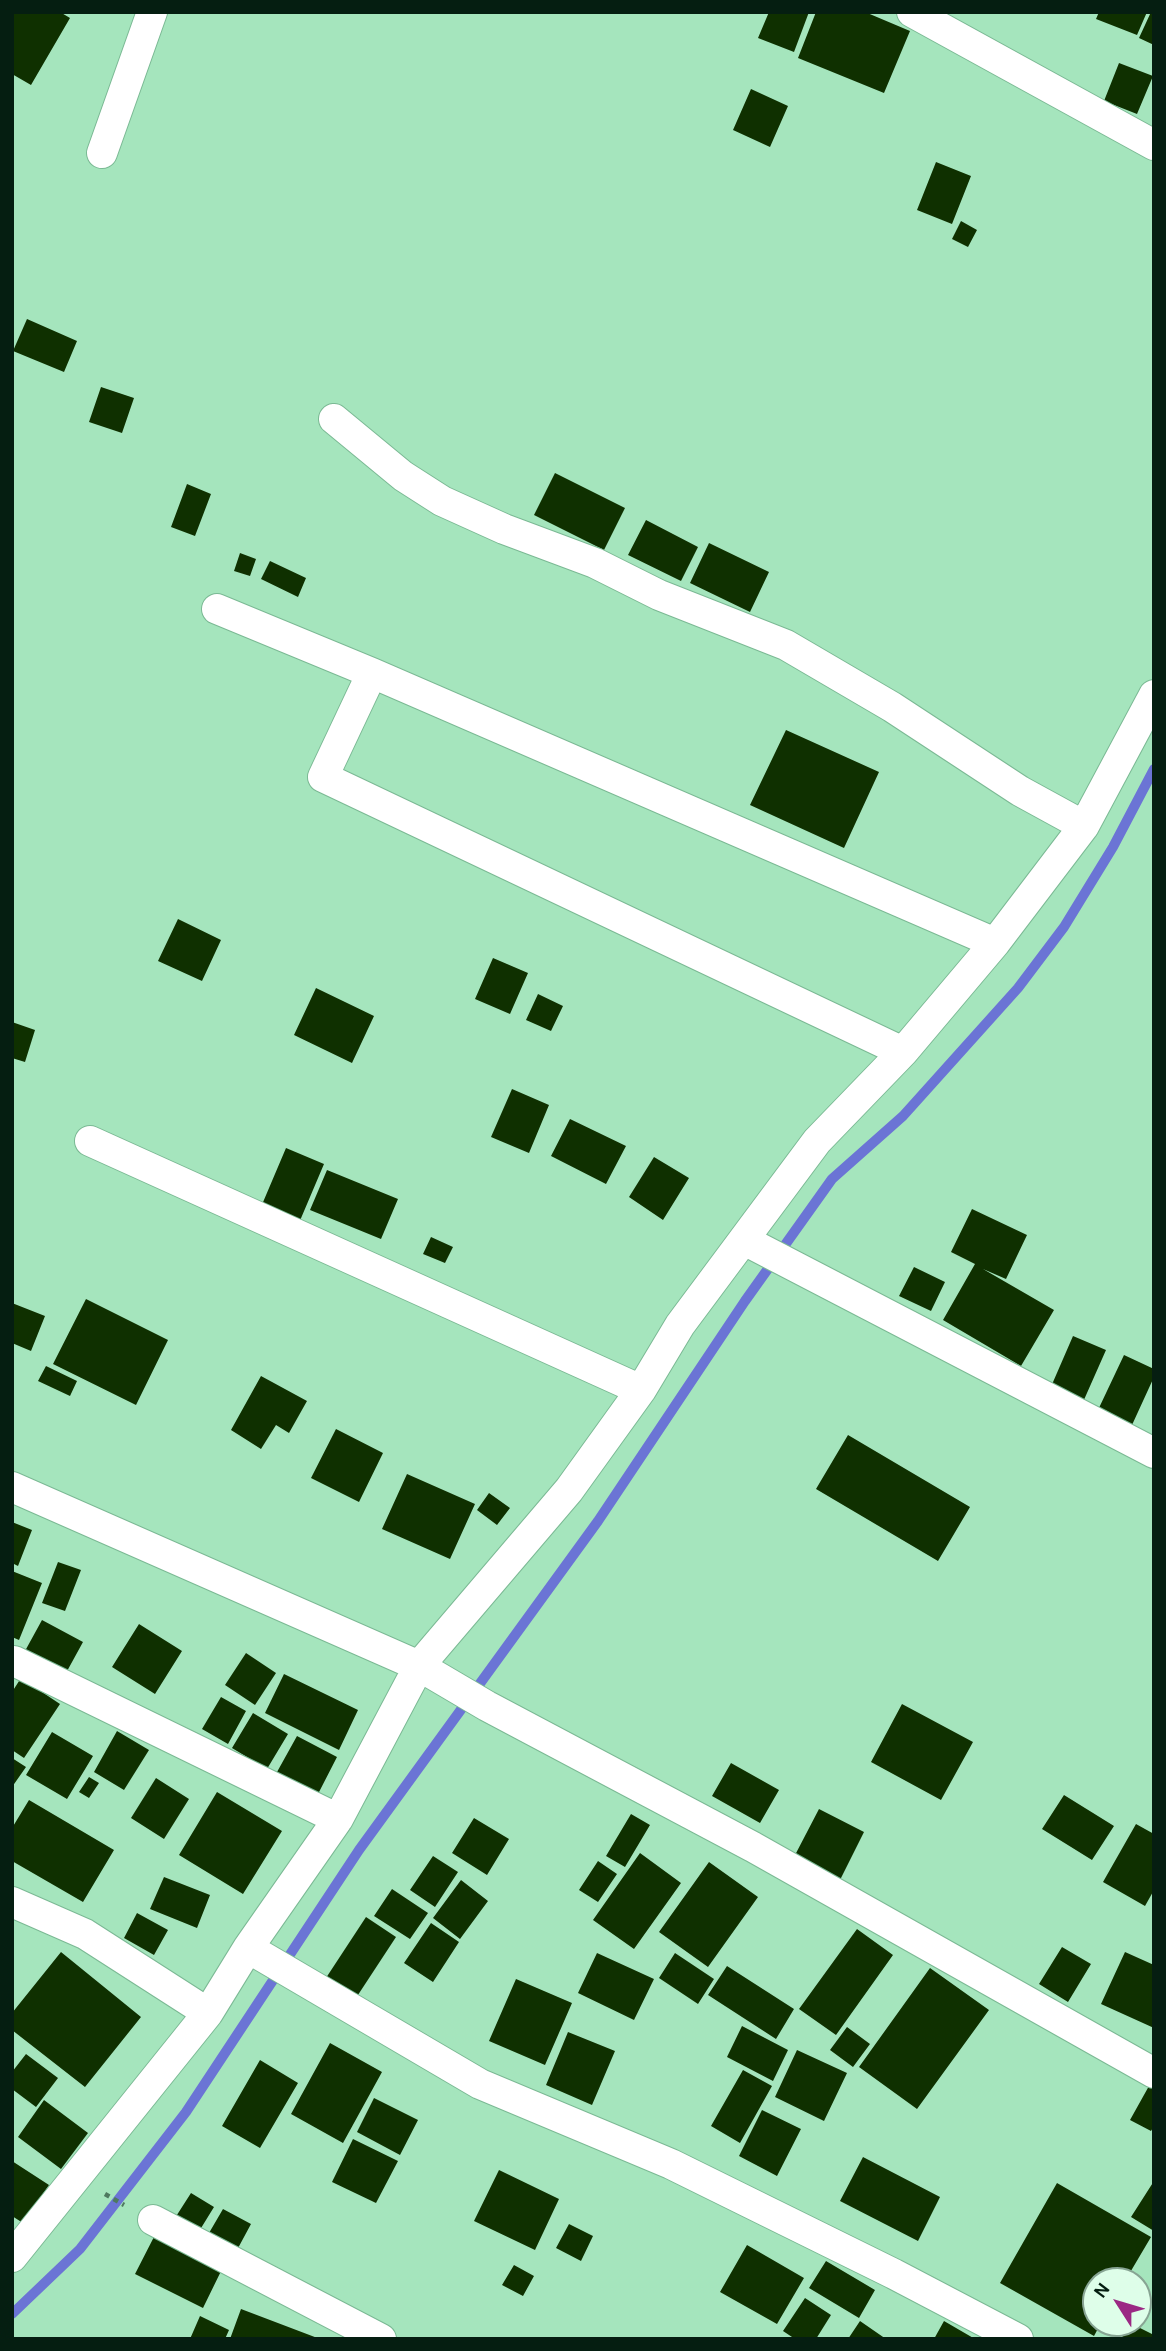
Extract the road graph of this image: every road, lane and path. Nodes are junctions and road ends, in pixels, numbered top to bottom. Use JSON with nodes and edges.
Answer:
{"nodes":[{"id":1,"x":152,"y":12,"type":"edge"},
{"id":2,"x":912,"y":12,"type":"edge"},
{"id":3,"x":1154,"y":145,"type":"edge"},
{"id":4,"x":102,"y":153,"type":"dead end"},
{"id":5,"x":334,"y":419,"type":"dead end"},
{"id":6,"x":217,"y":609,"type":"dead end"},
{"id":7,"x":372,"y":673,"type":"junction"},
{"id":8,"x":1154,"y":695,"type":"edge"},
{"id":9,"x":1084,"y":826,"type":"junction"},
{"id":10,"x":995,"y":943,"type":"junction"},
{"id":11,"x":903,"y":1052,"type":"junction"},
{"id":12,"x":90,"y":1141,"type":"dead end"},
{"id":13,"x":751,"y":1244,"type":"junction"},
{"id":14,"x":641,"y":1390,"type":"junction"},
{"id":15,"x":1154,"y":1452,"type":"edge"},
{"id":16,"x":12,"y":1487,"type":"edge"},
{"id":17,"x":14,"y":1661,"type":"dead end"},
{"id":18,"x":419,"y":1666,"type":"junction"},
{"id":19,"x":338,"y":1819,"type":"junction"},
{"id":20,"x":12,"y":1902,"type":"edge"},
{"id":21,"x":256,"y":1953,"type":"junction"},
{"id":22,"x":208,"y":2013,"type":"junction"},
{"id":23,"x":1154,"y":2073,"type":"edge"},
{"id":24,"x":153,"y":2220,"type":"dead end"},
{"id":25,"x":12,"y":2257,"type":"edge"},
{"id":26,"x":381,"y":2339,"type":"edge"},
{"id":27,"x":1018,"y":2339,"type":"edge"}],
"edges":[{"from":1,"to":4,"type":"street"},
{"from":2,"to":3,"type":"street"},
{"from":5,"to":9,"type":"street"},
{"from":6,"to":7,"type":"street"},
{"from":7,"to":10,"type":"street"},
{"from":7,"to":11,"type":"street"},
{"from":8,"to":9,"type":"street"},
{"from":9,"to":10,"type":"street"},
{"from":10,"to":11,"type":"street"},
{"from":11,"to":13,"type":"street"},
{"from":12,"to":14,"type":"street"},
{"from":13,"to":14,"type":"street"},
{"from":13,"to":15,"type":"street"},
{"from":14,"to":18,"type":"street"},
{"from":16,"to":18,"type":"street"},
{"from":17,"to":19,"type":"street"},
{"from":18,"to":19,"type":"street"},
{"from":18,"to":23,"type":"street"},
{"from":19,"to":21,"type":"street"},
{"from":20,"to":22,"type":"street"},
{"from":21,"to":22,"type":"street"},
{"from":21,"to":27,"type":"street"},
{"from":22,"to":25,"type":"street"},
{"from":24,"to":26,"type":"street"}]}
